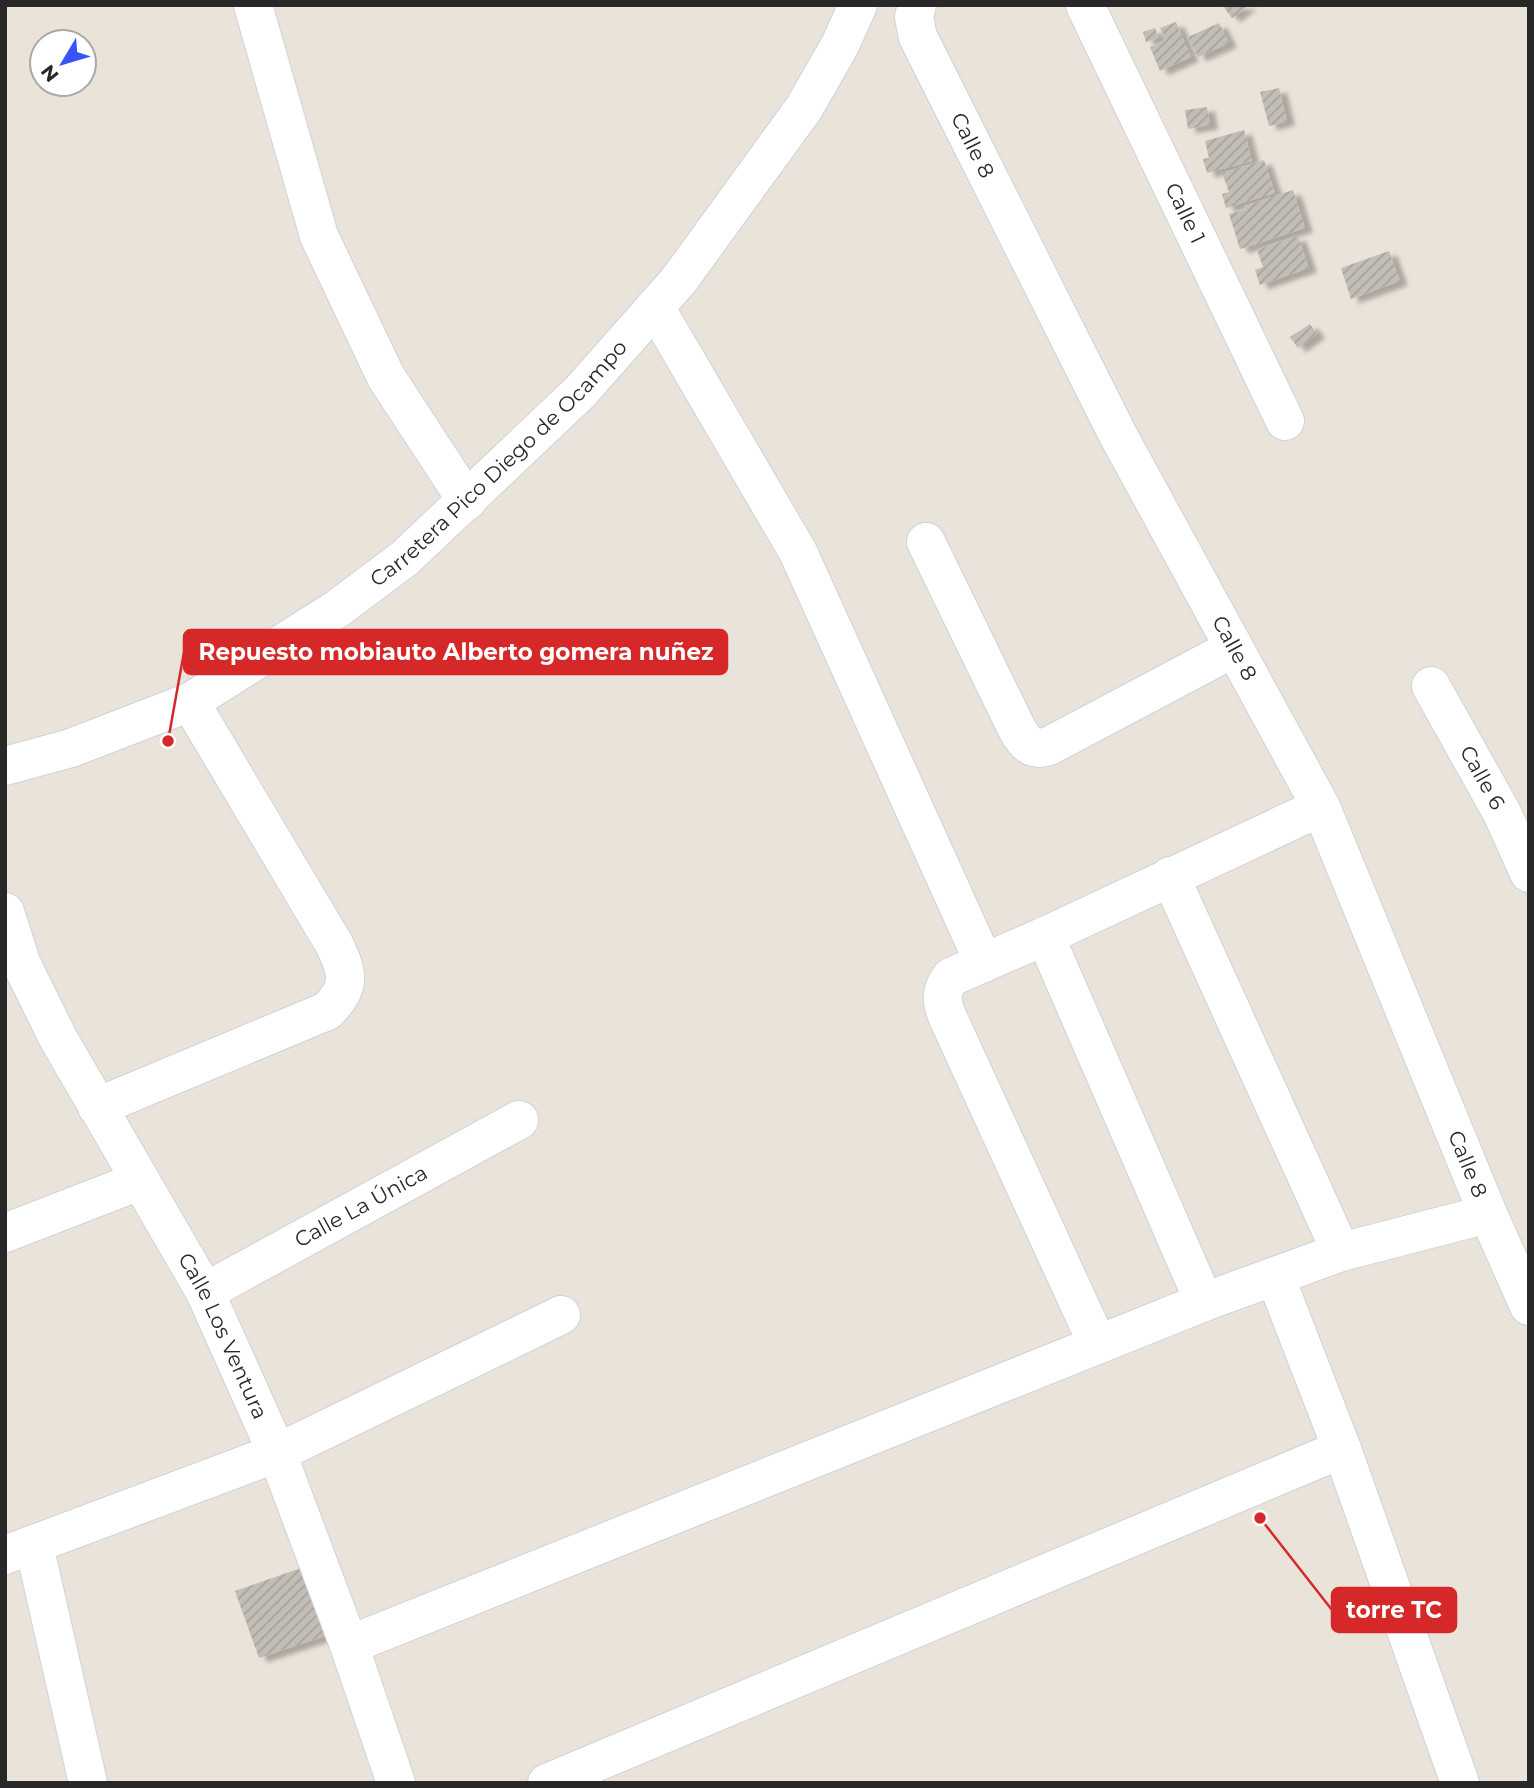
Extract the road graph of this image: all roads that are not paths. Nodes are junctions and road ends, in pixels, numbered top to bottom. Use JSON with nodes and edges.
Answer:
{"nodes":[{"id":1,"x":253,"y":5,"type":"edge"},
{"id":2,"x":858,"y":5,"type":"edge"},
{"id":3,"x":917,"y":5,"type":"edge"},
{"id":4,"x":1085,"y":5,"type":"edge"},
{"id":5,"x":654,"y":307,"type":"junction"},
{"id":6,"x":1285,"y":421,"type":"dead end"},
{"id":7,"x":467,"y":501,"type":"junction"},
{"id":8,"x":926,"y":542,"type":"dead end"},
{"id":9,"x":1234,"y":648,"type":"junction"},
{"id":10,"x":1431,"y":686,"type":"dead end"},
{"id":11,"x":190,"y":702,"type":"junction"},
{"id":12,"x":5,"y":766,"type":"edge"},
{"id":13,"x":1515,"y":806,"type":"edge"},
{"id":14,"x":1321,"y":807,"type":"junction"},
{"id":15,"x":1529,"y":873,"type":"edge"},
{"id":16,"x":1170,"y":876,"type":"junction"},
{"id":17,"x":5,"y":912,"type":"edge"},
{"id":18,"x":1045,"y":936,"type":"junction"},
{"id":19,"x":984,"y":963,"type":"junction"},
{"id":20,"x":14,"y":967,"type":"edge"},
{"id":21,"x":97,"y":1107,"type":"junction"},
{"id":22,"x":519,"y":1120,"type":"dead end"},
{"id":23,"x":139,"y":1181,"type":"junction"},
{"id":24,"x":1488,"y":1214,"type":"junction"},
{"id":25,"x":5,"y":1233,"type":"edge"},
{"id":26,"x":1341,"y":1252,"type":"junction"},
{"id":27,"x":1275,"y":1276,"type":"junction"},
{"id":28,"x":205,"y":1292,"type":"junction"},
{"id":29,"x":1204,"y":1302,"type":"junction"},
{"id":30,"x":1529,"y":1306,"type":"edge"},
{"id":31,"x":561,"y":1315,"type":"dead end"},
{"id":32,"x":1097,"y":1343,"type":"junction"},
{"id":33,"x":1342,"y":1449,"type":"junction"},
{"id":34,"x":277,"y":1452,"type":"junction"},
{"id":35,"x":19,"y":1550,"type":"edge"},
{"id":36,"x":349,"y":1645,"type":"junction"},
{"id":37,"x":88,"y":1783,"type":"edge"},
{"id":38,"x":396,"y":1783,"type":"edge"},
{"id":39,"x":547,"y":1783,"type":"edge"},
{"id":40,"x":1460,"y":1783,"type":"edge"}],
"edges":[{"from":1,"to":7,"type":"street"},
{"from":2,"to":5,"type":"street","name":"Carretera Pico Diego de Ocampo"},
{"from":3,"to":9,"type":"street","name":"Calle 8"},
{"from":4,"to":6,"type":"street","name":"Calle 1"},
{"from":5,"to":7,"type":"street","name":"Carretera Pico Diego de Ocampo"},
{"from":5,"to":19,"type":"street"},
{"from":7,"to":11,"type":"street","name":"Carretera Pico Diego de Ocampo"},
{"from":8,"to":9,"type":"street"},
{"from":9,"to":14,"type":"street","name":"Calle 8"},
{"from":10,"to":13,"type":"street","name":"Calle 6"},
{"from":11,"to":12,"type":"street","name":"Carretera Pico Diego de Ocampo"},
{"from":11,"to":21,"type":"street"},
{"from":13,"to":15,"type":"street","name":"Calle 6"},
{"from":14,"to":16,"type":"street"},
{"from":14,"to":24,"type":"street","name":"Calle 8"},
{"from":16,"to":18,"type":"street"},
{"from":16,"to":26,"type":"street"},
{"from":17,"to":20,"type":"street","name":"Calle Los Ventura"},
{"from":18,"to":19,"type":"street"},
{"from":18,"to":29,"type":"street"},
{"from":19,"to":32,"type":"street"},
{"from":20,"to":21,"type":"street","name":"Calle Los Ventura"},
{"from":21,"to":23,"type":"street","name":"Calle Los Ventura"},
{"from":22,"to":28,"type":"street","name":"Calle La Única"},
{"from":23,"to":25,"type":"street"},
{"from":23,"to":28,"type":"street","name":"Calle Los Ventura"},
{"from":24,"to":26,"type":"street"},
{"from":24,"to":30,"type":"street","name":"Calle 8"},
{"from":26,"to":27,"type":"street"},
{"from":27,"to":29,"type":"street"},
{"from":27,"to":33,"type":"street"},
{"from":28,"to":34,"type":"street","name":"Calle Los Ventura"},
{"from":29,"to":32,"type":"street"},
{"from":31,"to":34,"type":"street"},
{"from":32,"to":36,"type":"street"},
{"from":33,"to":39,"type":"street"},
{"from":33,"to":40,"type":"street"},
{"from":34,"to":35,"type":"street"},
{"from":34,"to":36,"type":"street","name":"Calle Los Ventura"},
{"from":35,"to":37,"type":"street"},
{"from":36,"to":38,"type":"street","name":"Calle Los Ventura"}]}
